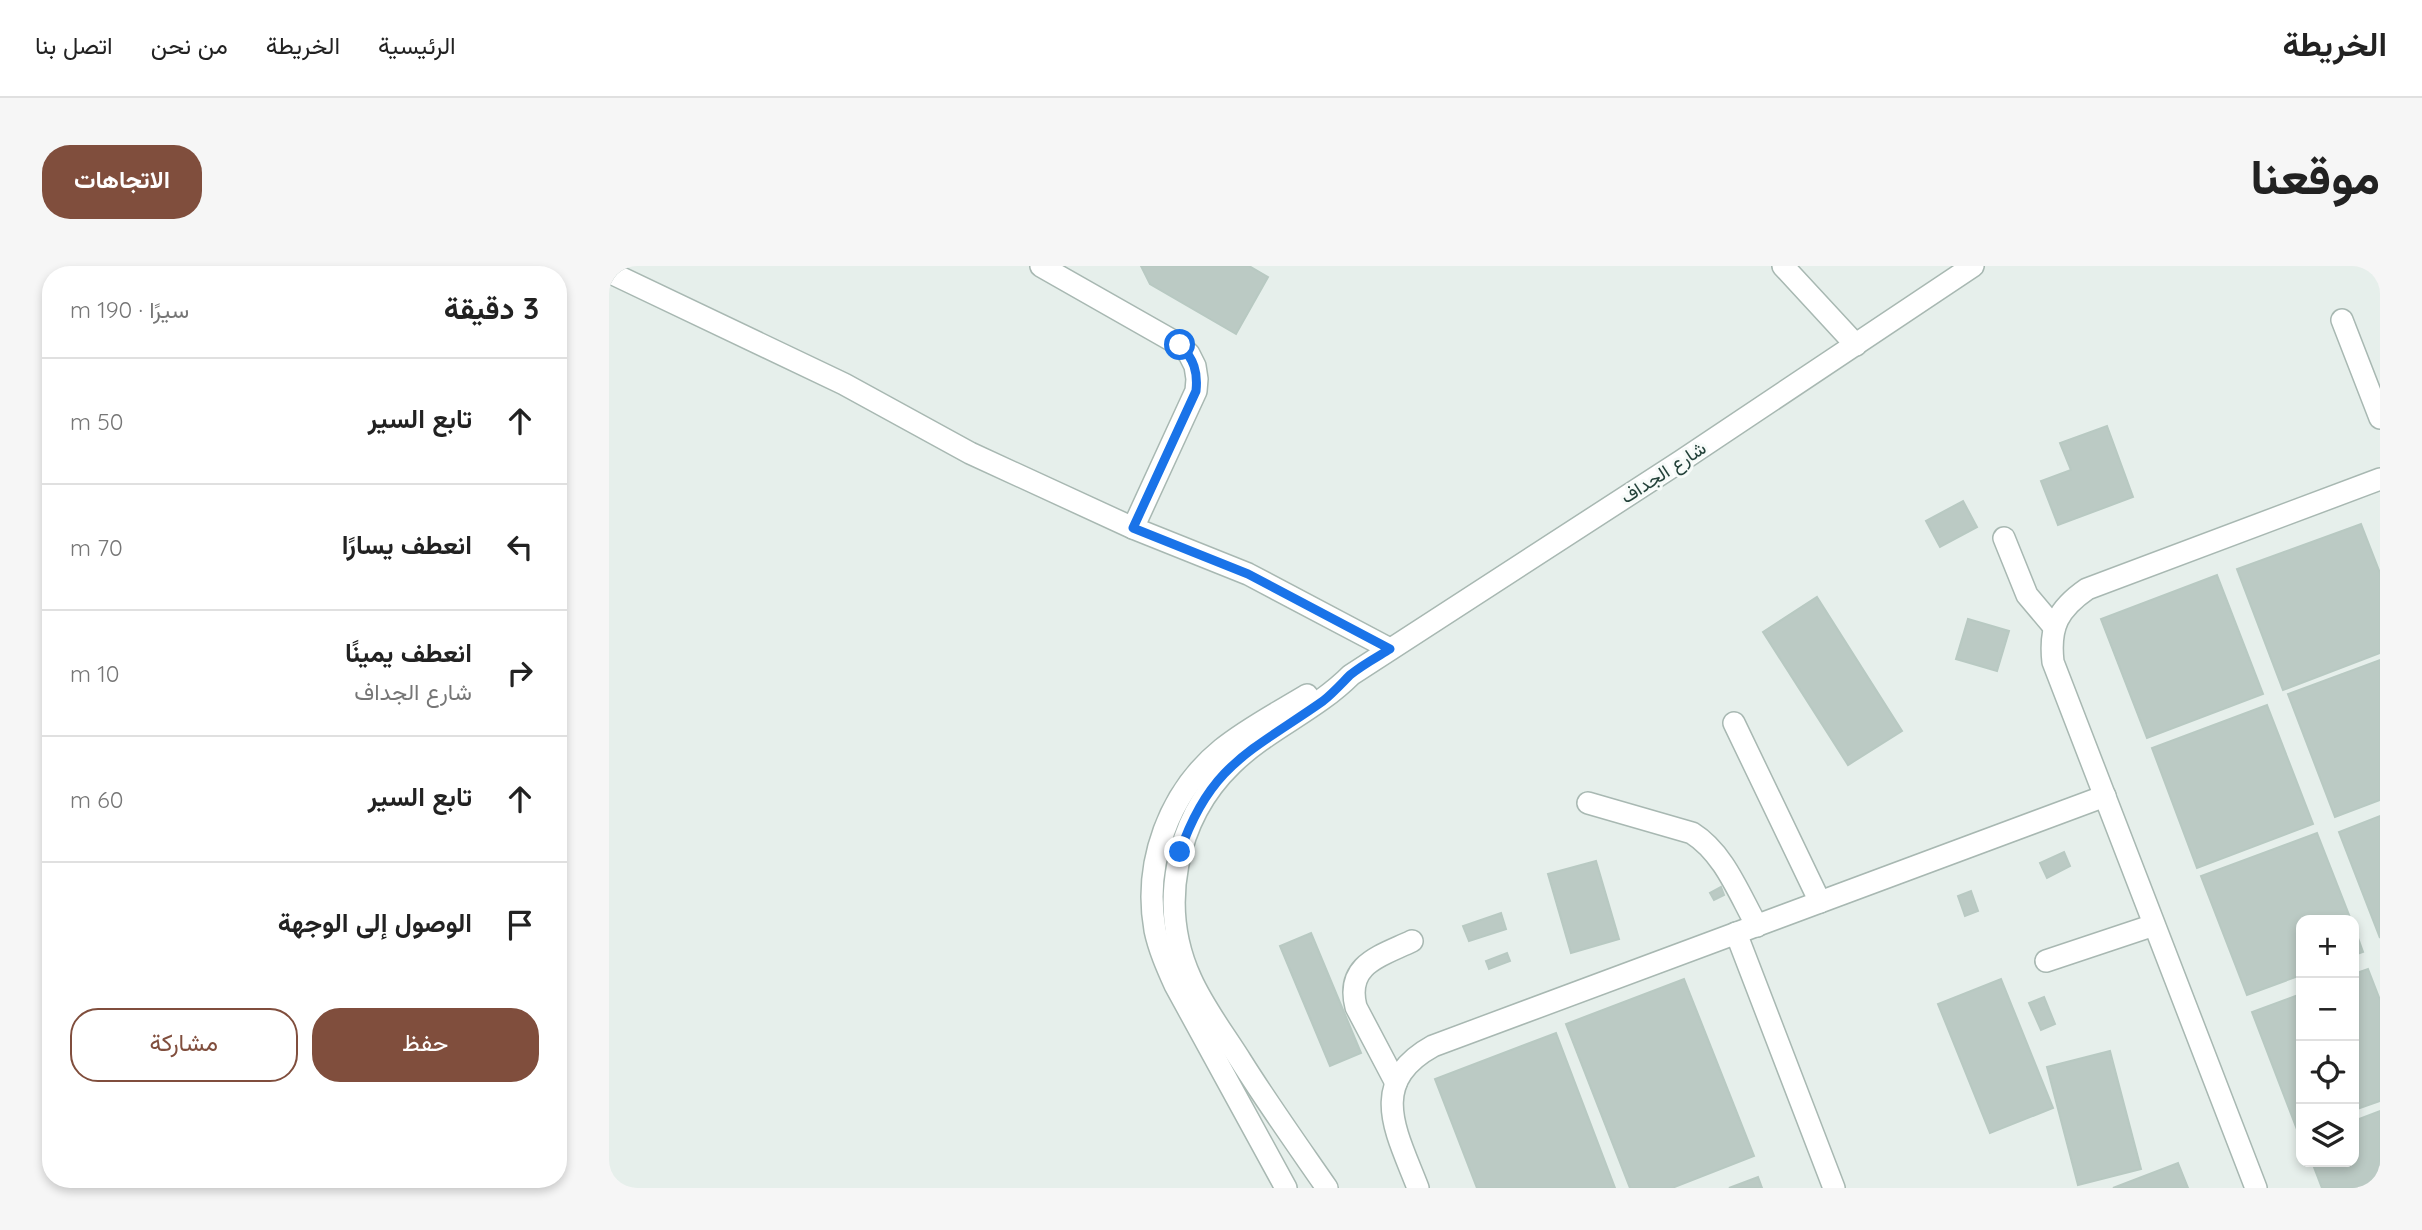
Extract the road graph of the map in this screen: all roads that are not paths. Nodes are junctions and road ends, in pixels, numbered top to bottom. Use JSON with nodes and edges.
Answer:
{"nodes":[{"id":1,"x":1041,"y":266,"type":"edge"},
{"id":2,"x":1783,"y":266,"type":"edge"},
{"id":3,"x":1973,"y":266,"type":"edge"},
{"id":4,"x":609,"y":272,"type":"edge"},
{"id":5,"x":1074,"y":274,"type":"edge"},
{"id":6,"x":2342,"y":320,"type":"dead end"},
{"id":7,"x":1856,"y":345,"type":"junction"},
{"id":8,"x":2380,"y":418,"type":"edge"},
{"id":9,"x":2380,"y":479,"type":"edge"},
{"id":10,"x":1133,"y":528,"type":"junction"},
{"id":11,"x":2004,"y":538,"type":"dead end"},
{"id":12,"x":2054,"y":627,"type":"junction"},
{"id":13,"x":1390,"y":649,"type":"junction"},
{"id":14,"x":1351,"y":675,"type":"junction"},
{"id":15,"x":1734,"y":723,"type":"dead end"},
{"id":16,"x":2105,"y":796,"type":"junction"},
{"id":17,"x":1588,"y":803,"type":"dead end"},
{"id":18,"x":1820,"y":902,"type":"junction"},
{"id":19,"x":2154,"y":925,"type":"junction"},
{"id":20,"x":1756,"y":926,"type":"junction"},
{"id":21,"x":1736,"y":933,"type":"junction"},
{"id":22,"x":1412,"y":941,"type":"dead end"},
{"id":23,"x":2046,"y":961,"type":"dead end"},
{"id":24,"x":1395,"y":1083,"type":"junction"},
{"id":25,"x":1286,"y":1188,"type":"edge"},
{"id":26,"x":1327,"y":1188,"type":"edge"},
{"id":27,"x":1418,"y":1188,"type":"edge"},
{"id":28,"x":1834,"y":1188,"type":"edge"},
{"id":29,"x":2256,"y":1188,"type":"edge"}],
"edges":[{"from":1,"to":5,"type":"street"},
{"from":2,"to":7,"type":"street"},
{"from":3,"to":7,"type":"street","name":"شارع الجداف"},
{"from":4,"to":10,"type":"street"},
{"from":5,"to":10,"type":"street"},
{"from":6,"to":8,"type":"street"},
{"from":7,"to":13,"type":"street","name":"شارع الجداف"},
{"from":9,"to":12,"type":"street"},
{"from":10,"to":13,"type":"street"},
{"from":11,"to":12,"type":"street"},
{"from":12,"to":16,"type":"street"},
{"from":13,"to":14,"type":"street","name":"شارع الجداف"},
{"from":14,"to":25,"type":"street"},
{"from":14,"to":26,"type":"street"},
{"from":15,"to":18,"type":"street"},
{"from":16,"to":18,"type":"street"},
{"from":16,"to":19,"type":"street"},
{"from":17,"to":20,"type":"street"},
{"from":18,"to":20,"type":"street"},
{"from":19,"to":23,"type":"street"},
{"from":19,"to":29,"type":"street"},
{"from":20,"to":21,"type":"street"},
{"from":21,"to":24,"type":"street"},
{"from":21,"to":28,"type":"street"},
{"from":22,"to":24,"type":"street"},
{"from":24,"to":27,"type":"street"}]}
